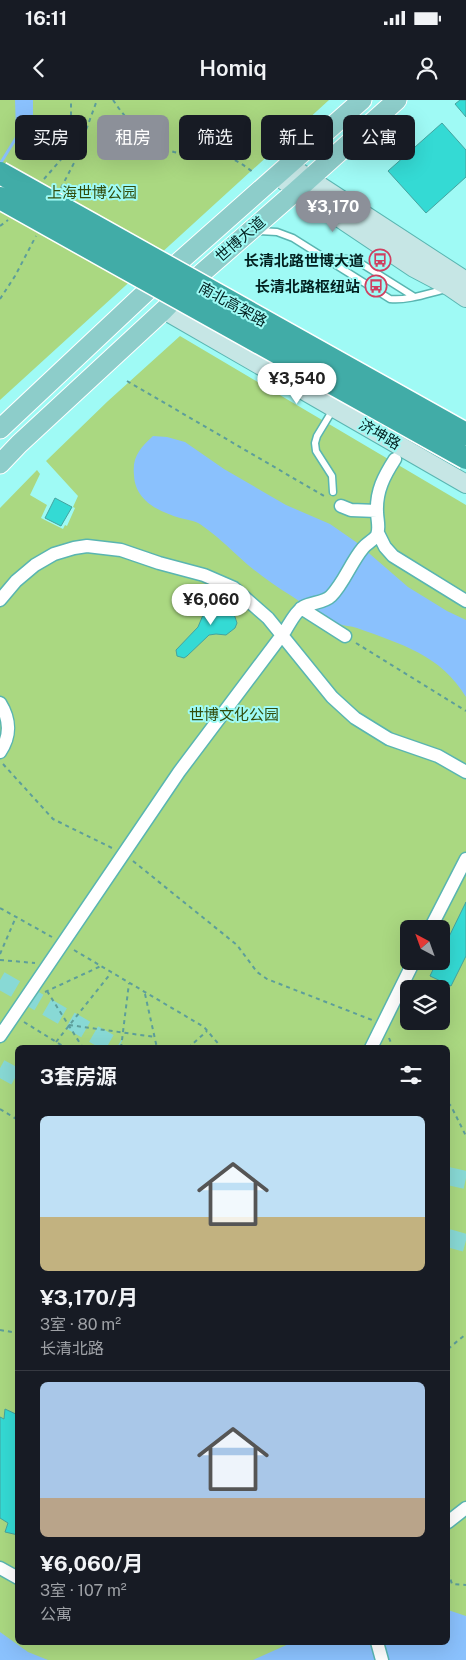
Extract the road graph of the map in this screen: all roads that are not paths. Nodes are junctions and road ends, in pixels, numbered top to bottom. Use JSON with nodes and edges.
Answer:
{"nodes":[{"id":1,"x":362,"y":100,"type":"edge"},
{"id":2,"x":397,"y":100,"type":"edge"},
{"id":3,"x":282,"y":171,"type":"junction"},
{"id":4,"x":0,"y":174,"type":"edge"},
{"id":5,"x":303,"y":184,"type":"junction"},
{"id":6,"x":5,"y":207,"type":"edge"},
{"id":7,"x":245,"y":234,"type":"junction"},
{"id":8,"x":326,"y":259,"type":"junction"},
{"id":9,"x":458,"y":284,"type":"edge"},
{"id":10,"x":414,"y":296,"type":"junction"},
{"id":11,"x":466,"y":298,"type":"edge"},
{"id":12,"x":164,"y":310,"type":"junction"},
{"id":13,"x":334,"y":407,"type":"junction"},
{"id":14,"x":0,"y":430,"type":"edge"},
{"id":15,"x":466,"y":434,"type":"edge"},
{"id":16,"x":466,"y":454,"type":"edge"},
{"id":17,"x":466,"y":458,"type":"edge"},
{"id":18,"x":394,"y":459,"type":"dead end"},
{"id":19,"x":0,"y":464,"type":"edge"},
{"id":20,"x":446,"y":473,"type":"junction"},
{"id":21,"x":466,"y":484,"type":"edge"},
{"id":22,"x":333,"y":492,"type":"dead end"},
{"id":23,"x":342,"y":506,"type":"road end"},
{"id":24,"x":377,"y":511,"type":"junction"},
{"id":25,"x":378,"y":533,"type":"junction"},
{"id":26,"x":0,"y":600,"type":"edge"},
{"id":27,"x":466,"y":601,"type":"edge"},
{"id":28,"x":301,"y":608,"type":"junction"},
{"id":29,"x":282,"y":635,"type":"junction"},
{"id":30,"x":345,"y":636,"type":"road end"},
{"id":31,"x":0,"y":703,"type":"edge"},
{"id":32,"x":2,"y":743,"type":"edge"},
{"id":33,"x":466,"y":772,"type":"edge"},
{"id":34,"x":466,"y":859,"type":"edge"},
{"id":35,"x":435,"y":920,"type":"edge"},
{"id":36,"x":410,"y":970,"type":"edge"},
{"id":37,"x":0,"y":1036,"type":"edge"},
{"id":38,"x":372,"y":1045,"type":"edge"},
{"id":39,"x":466,"y":1508,"type":"edge"},
{"id":40,"x":450,"y":1520,"type":"edge"},
{"id":41,"x":0,"y":1568,"type":"edge"},
{"id":42,"x":15,"y":1576,"type":"edge"},
{"id":43,"x":378,"y":1645,"type":"edge"},
{"id":44,"x":382,"y":1660,"type":"edge"}],
"edges":[{"from":1,"to":3,"type":"main road","name":"世博大道"},
{"from":2,"to":5,"type":"main road","name":"世博大道"},
{"from":3,"to":5,"type":"street"},
{"from":3,"to":14,"type":"main road","name":"世博大道"},
{"from":4,"to":15,"type":"highway","name":"南北高架路","bridge":true},
{"from":5,"to":7,"type":"main road","name":"世博大道"},
{"from":5,"to":9,"type":"street"},
{"from":6,"to":17,"type":"highway","name":"南北高架路","bridge":true},
{"from":7,"to":8,"type":"lane"},
{"from":7,"to":12,"type":"main road","name":"世博大道"},
{"from":8,"to":10,"type":"lane"},
{"from":8,"to":10,"type":"lane"},
{"from":9,"to":10,"type":"lane"},
{"from":9,"to":11,"type":"street"},
{"from":12,"to":13,"type":"street","name":"济坤路"},
{"from":12,"to":19,"type":"main road","name":"世博大道"},
{"from":13,"to":20,"type":"street","name":"济坤路"},
{"from":13,"to":22,"type":"lane"},
{"from":16,"to":20,"type":"street"},
{"from":18,"to":24,"type":"street"},
{"from":20,"to":21,"type":"street","name":"济坤路"},
{"from":23,"to":24,"type":"street"},
{"from":24,"to":25,"type":"street"},
{"from":25,"to":27,"type":"street"},
{"from":25,"to":28,"type":"street"},
{"from":26,"to":29,"type":"street"},
{"from":28,"to":29,"type":"street"},
{"from":28,"to":30,"type":"street"},
{"from":29,"to":33,"type":"street"},
{"from":29,"to":37,"type":"street"},
{"from":31,"to":32,"type":"street"},
{"from":34,"to":35,"type":"street"},
{"from":36,"to":38,"type":"street"},
{"from":39,"to":40,"type":"street"},
{"from":41,"to":42,"type":"street"},
{"from":43,"to":44,"type":"street"}]}
